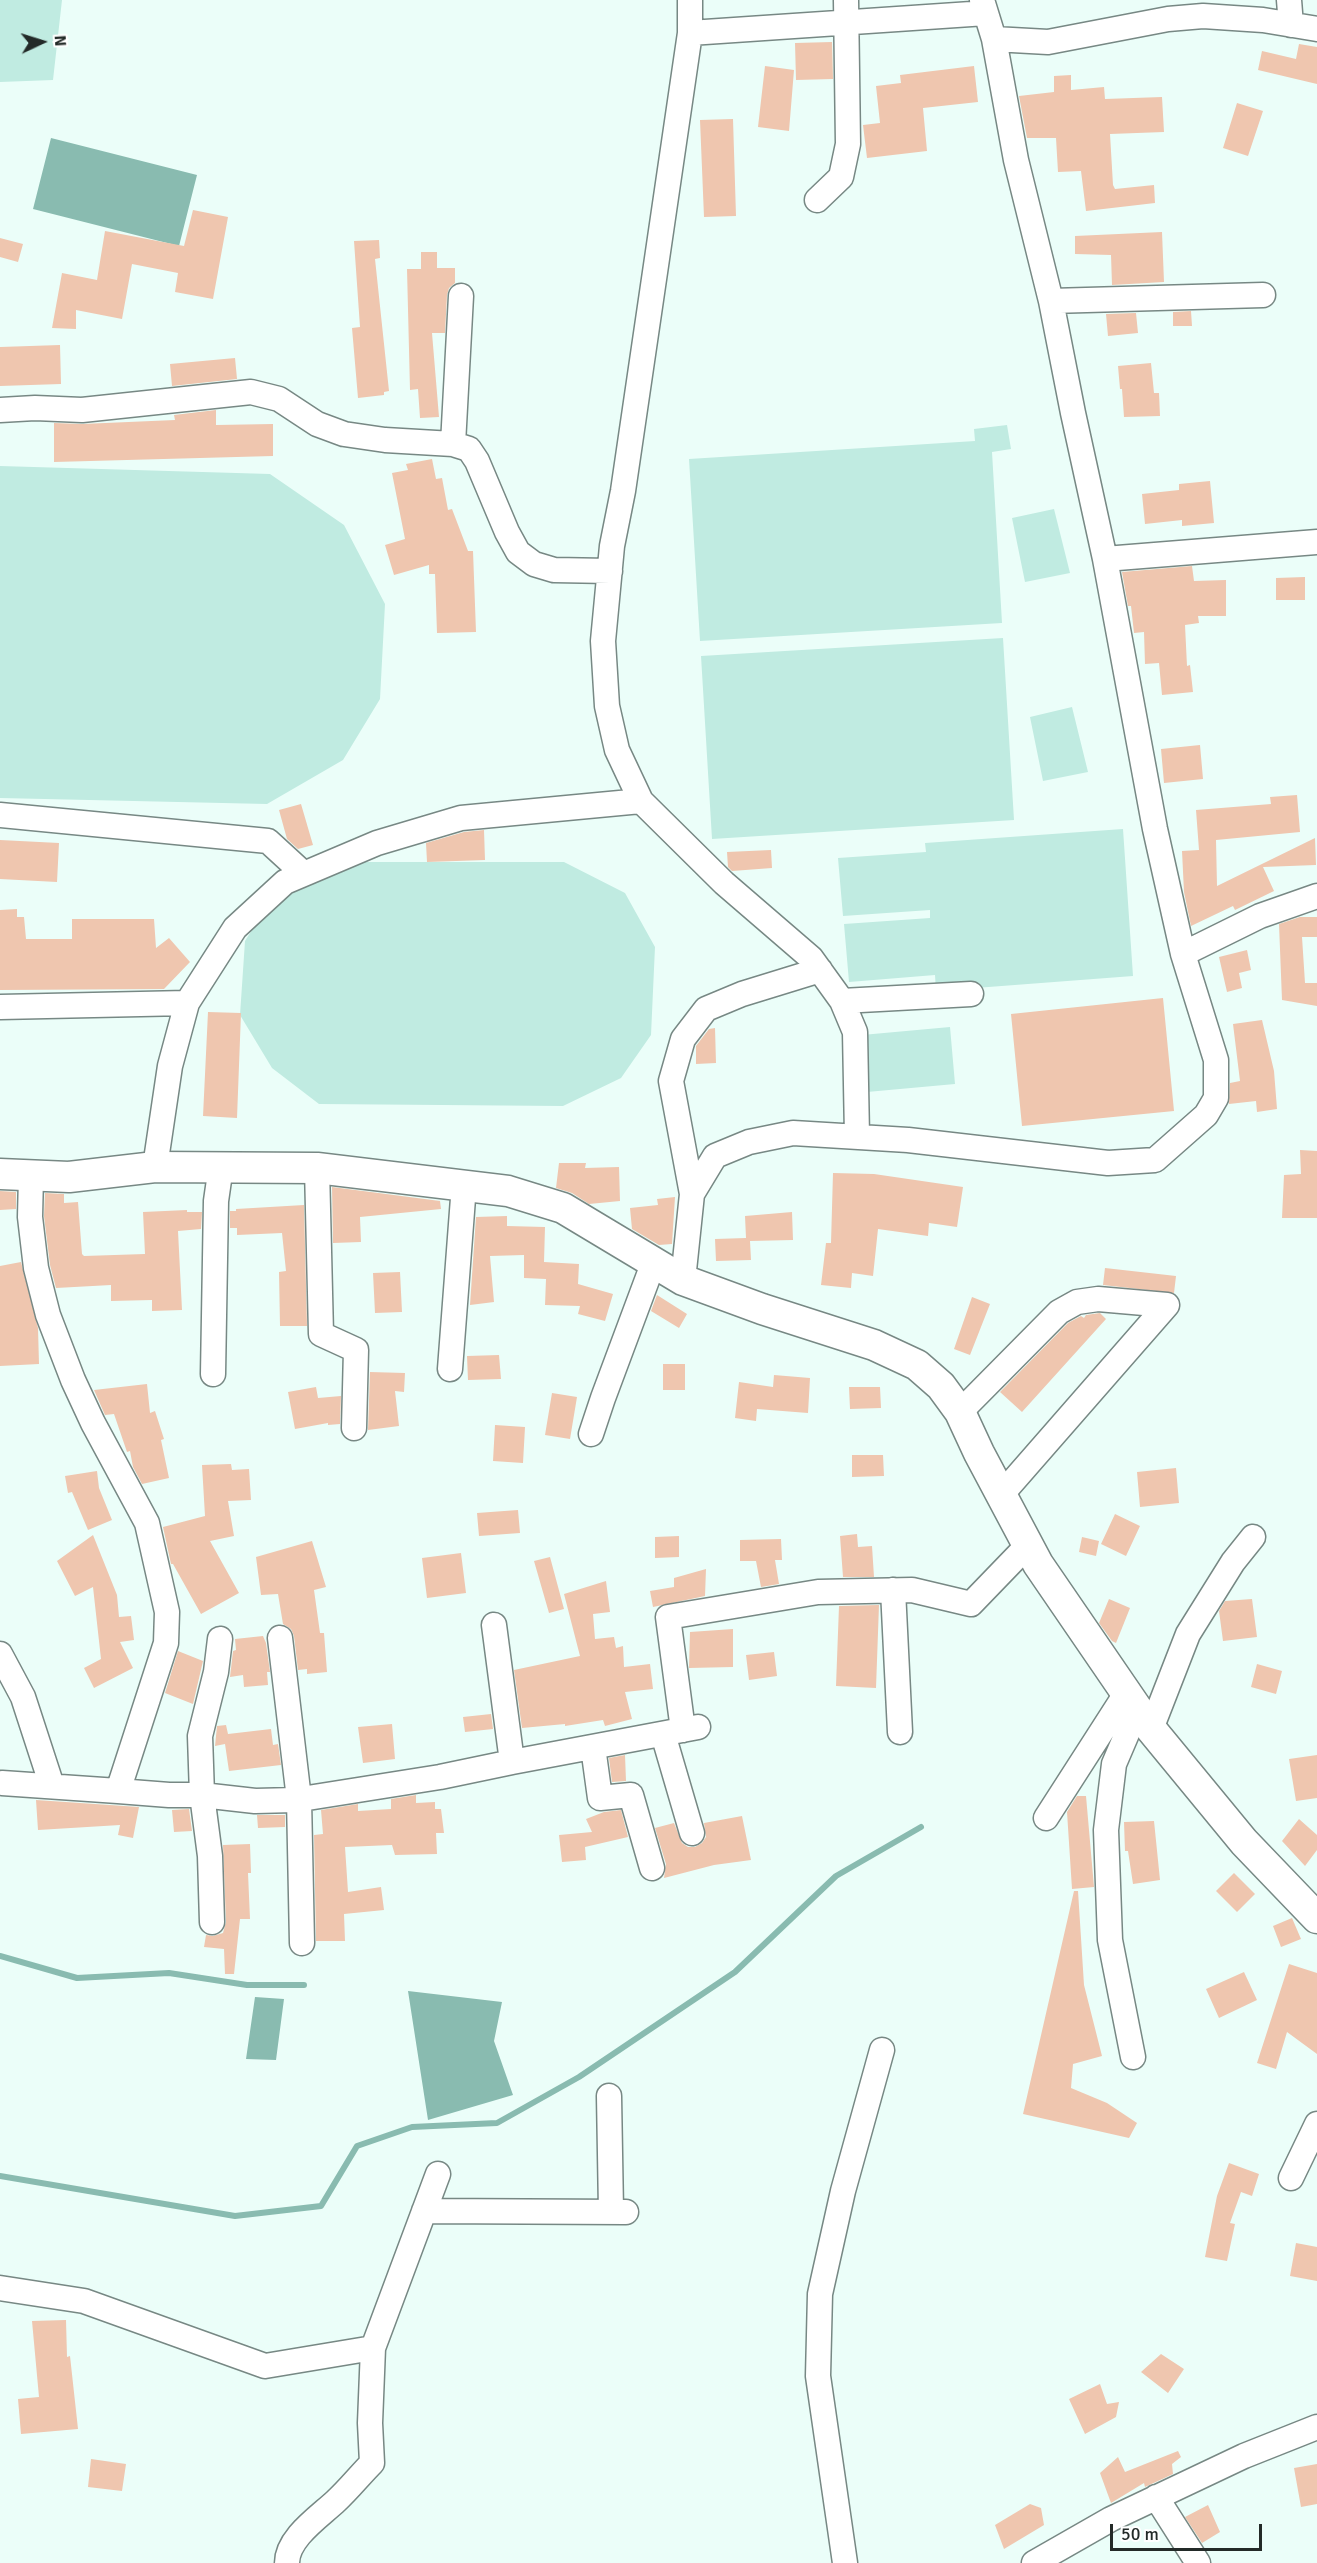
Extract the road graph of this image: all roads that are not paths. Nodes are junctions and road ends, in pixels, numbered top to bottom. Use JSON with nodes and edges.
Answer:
{"nodes":[{"id":1,"x":690,"y":0,"type":"edge"},
{"id":2,"x":1288,"y":0,"type":"edge"},
{"id":3,"x":984,"y":7,"type":"edge"},
{"id":4,"x":846,"y":10,"type":"edge"},
{"id":5,"x":1292,"y":25,"type":"junction"},
{"id":6,"x":1317,"y":29,"type":"edge"},
{"id":7,"x":690,"y":33,"type":"junction"},
{"id":8,"x":994,"y":39,"type":"junction"},
{"id":9,"x":817,"y":200,"type":"dead end"},
{"id":10,"x":1263,"y":295,"type":"dead end"},
{"id":11,"x":461,"y":296,"type":"dead end"},
{"id":12,"x":1052,"y":301,"type":"junction"},
{"id":13,"x":0,"y":410,"type":"edge"},
{"id":14,"x":453,"y":444,"type":"junction"},
{"id":15,"x":1317,"y":542,"type":"edge"},
{"id":16,"x":1105,"y":559,"type":"junction"},
{"id":17,"x":610,"y":571,"type":"junction"},
{"id":18,"x":641,"y":801,"type":"junction"},
{"id":19,"x":0,"y":815,"type":"edge"},
{"id":20,"x":304,"y":874,"type":"junction"},
{"id":21,"x":1317,"y":896,"type":"edge"},
{"id":22,"x":1183,"y":954,"type":"junction"},
{"id":23,"x":820,"y":970,"type":"junction"},
{"id":24,"x":971,"y":994,"type":"dead end"},
{"id":25,"x":842,"y":1001,"type":"junction"},
{"id":26,"x":187,"y":1003,"type":"junction"},
{"id":27,"x":0,"y":1007,"type":"edge"},
{"id":28,"x":857,"y":1136,"type":"junction"},
{"id":29,"x":221,"y":1166,"type":"junction"},
{"id":30,"x":155,"y":1167,"type":"junction"},
{"id":31,"x":317,"y":1168,"type":"junction"},
{"id":32,"x":0,"y":1174,"type":"edge"},
{"id":33,"x":32,"y":1176,"type":"junction"},
{"id":34,"x":464,"y":1185,"type":"junction"},
{"id":35,"x":692,"y":1194,"type":"junction"},
{"id":36,"x":653,"y":1264,"type":"junction"},
{"id":37,"x":683,"y":1280,"type":"junction"},
{"id":38,"x":450,"y":1369,"type":"dead end"},
{"id":39,"x":213,"y":1374,"type":"dead end"},
{"id":40,"x":960,"y":1412,"type":"junction"},
{"id":41,"x":354,"y":1428,"type":"dead end"},
{"id":42,"x":591,"y":1434,"type":"dead end"},
{"id":43,"x":1001,"y":1495,"type":"junction"},
{"id":44,"x":1253,"y":1537,"type":"dead end"},
{"id":45,"x":1027,"y":1546,"type":"junction"},
{"id":46,"x":893,"y":1590,"type":"junction"},
{"id":47,"x":494,"y":1625,"type":"dead end"},
{"id":48,"x":279,"y":1638,"type":"dead end"},
{"id":49,"x":220,"y":1639,"type":"dead end"},
{"id":50,"x":0,"y":1654,"type":"edge"},
{"id":51,"x":1139,"y":1710,"type":"junction"},
{"id":52,"x":682,"y":1730,"type":"junction"},
{"id":53,"x":900,"y":1732,"type":"dead end"},
{"id":54,"x":593,"y":1747,"type":"junction"},
{"id":55,"x":512,"y":1762,"type":"junction"},
{"id":56,"x":2,"y":1783,"type":"dead end"},
{"id":57,"x":52,"y":1786,"type":"junction"},
{"id":58,"x":118,"y":1791,"type":"junction"},
{"id":59,"x":202,"y":1795,"type":"junction"},
{"id":60,"x":299,"y":1799,"type":"junction"},
{"id":61,"x":1046,"y":1818,"type":"dead end"},
{"id":62,"x":692,"y":1833,"type":"dead end"},
{"id":63,"x":652,"y":1868,"type":"dead end"},
{"id":64,"x":1317,"y":1918,"type":"edge"},
{"id":65,"x":212,"y":1922,"type":"dead end"},
{"id":66,"x":302,"y":1943,"type":"dead end"},
{"id":67,"x":882,"y":2050,"type":"dead end"},
{"id":68,"x":1133,"y":2057,"type":"dead end"},
{"id":69,"x":609,"y":2096,"type":"dead end"},
{"id":70,"x":1317,"y":2124,"type":"edge"},
{"id":71,"x":438,"y":2174,"type":"dead end"},
{"id":72,"x":1291,"y":2178,"type":"dead end"},
{"id":73,"x":424,"y":2211,"type":"junction"},
{"id":74,"x":0,"y":2288,"type":"edge"},
{"id":75,"x":373,"y":2348,"type":"junction"},
{"id":76,"x":1317,"y":2427,"type":"edge"},
{"id":77,"x":1156,"y":2497,"type":"junction"},
{"id":78,"x":287,"y":2563,"type":"edge"},
{"id":79,"x":845,"y":2563,"type":"edge"},
{"id":80,"x":1034,"y":2563,"type":"edge"},
{"id":81,"x":1198,"y":2563,"type":"edge"}],
"edges":[{"from":1,"to":7,"type":"street"},
{"from":2,"to":5,"type":"street"},
{"from":3,"to":4,"type":"street"},
{"from":3,"to":8,"type":"street"},
{"from":4,"to":7,"type":"street"},
{"from":4,"to":9,"type":"street"},
{"from":5,"to":6,"type":"street"},
{"from":5,"to":8,"type":"street"},
{"from":7,"to":17,"type":"street"},
{"from":8,"to":12,"type":"street"},
{"from":10,"to":12,"type":"street"},
{"from":11,"to":14,"type":"street"},
{"from":12,"to":16,"type":"street"},
{"from":13,"to":14,"type":"street"},
{"from":14,"to":17,"type":"street"},
{"from":15,"to":16,"type":"street"},
{"from":16,"to":22,"type":"street"},
{"from":17,"to":18,"type":"street"},
{"from":18,"to":20,"type":"street"},
{"from":18,"to":23,"type":"street"},
{"from":19,"to":20,"type":"street"},
{"from":20,"to":26,"type":"street"},
{"from":21,"to":22,"type":"street"},
{"from":22,"to":28,"type":"street"},
{"from":23,"to":25,"type":"street"},
{"from":23,"to":35,"type":"street"},
{"from":24,"to":25,"type":"street"},
{"from":25,"to":28,"type":"street"},
{"from":26,"to":27,"type":"street"},
{"from":26,"to":30,"type":"street"},
{"from":28,"to":35,"type":"street"},
{"from":29,"to":30,"type":"main road"},
{"from":29,"to":31,"type":"main road"},
{"from":29,"to":39,"type":"street"},
{"from":30,"to":33,"type":"main road"},
{"from":31,"to":34,"type":"main road"},
{"from":31,"to":41,"type":"street"},
{"from":32,"to":33,"type":"main road"},
{"from":33,"to":58,"type":"street"},
{"from":34,"to":36,"type":"main road"},
{"from":34,"to":38,"type":"street"},
{"from":35,"to":37,"type":"street"},
{"from":36,"to":37,"type":"main road"},
{"from":36,"to":42,"type":"street"},
{"from":37,"to":40,"type":"main road"},
{"from":40,"to":43,"type":"main road"},
{"from":40,"to":43,"type":"street"},
{"from":43,"to":45,"type":"main road"},
{"from":44,"to":51,"type":"street"},
{"from":45,"to":46,"type":"street"},
{"from":45,"to":51,"type":"main road"},
{"from":46,"to":52,"type":"street"},
{"from":46,"to":53,"type":"street"},
{"from":47,"to":55,"type":"street"},
{"from":48,"to":60,"type":"street"},
{"from":49,"to":59,"type":"street"},
{"from":50,"to":57,"type":"street"},
{"from":51,"to":61,"type":"street"},
{"from":51,"to":64,"type":"main road"},
{"from":51,"to":68,"type":"street"},
{"from":52,"to":54,"type":"street"},
{"from":52,"to":62,"type":"street"},
{"from":54,"to":55,"type":"street"},
{"from":54,"to":63,"type":"street"},
{"from":55,"to":60,"type":"street"},
{"from":56,"to":57,"type":"street"},
{"from":57,"to":58,"type":"street"},
{"from":58,"to":59,"type":"street"},
{"from":59,"to":60,"type":"street"},
{"from":59,"to":65,"type":"street"},
{"from":60,"to":66,"type":"street"},
{"from":67,"to":79,"type":"street"},
{"from":69,"to":73,"type":"street"},
{"from":70,"to":72,"type":"street"},
{"from":71,"to":73,"type":"street"},
{"from":73,"to":75,"type":"street"},
{"from":74,"to":75,"type":"street"},
{"from":75,"to":78,"type":"street"},
{"from":76,"to":77,"type":"street"},
{"from":77,"to":80,"type":"street"},
{"from":77,"to":81,"type":"street"}]}
